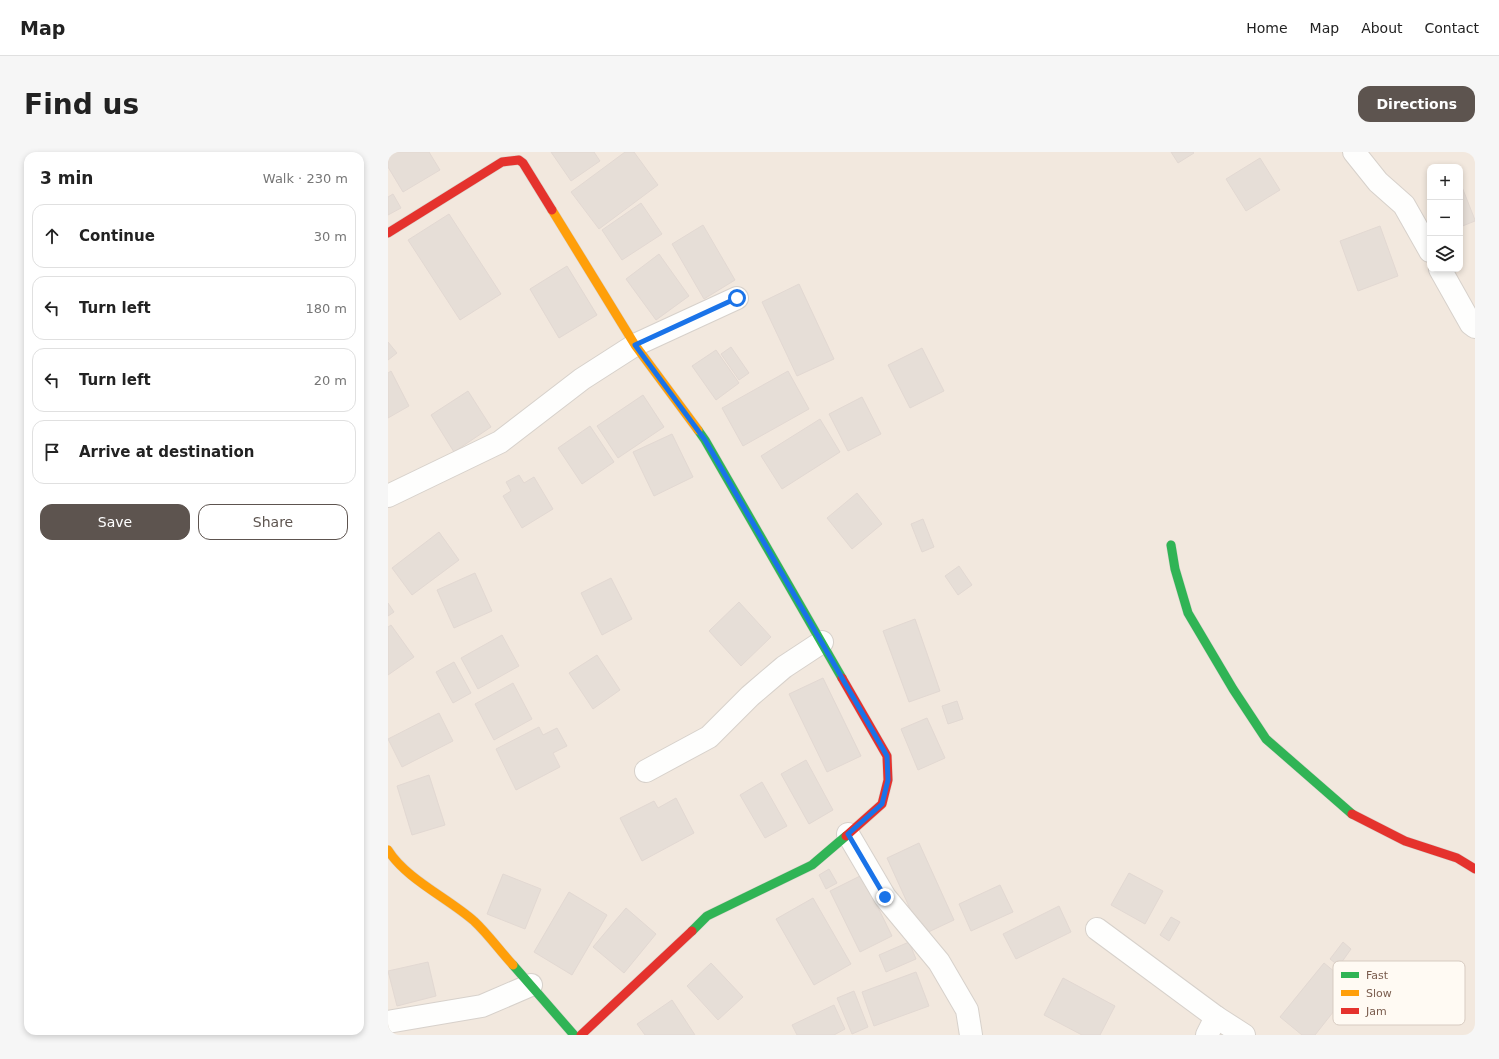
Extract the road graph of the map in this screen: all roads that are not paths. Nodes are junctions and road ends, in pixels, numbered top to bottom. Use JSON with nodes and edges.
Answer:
{"nodes":[{"id":1,"x":1354,"y":152,"type":"edge"},
{"id":2,"x":388,"y":233,"type":"edge"},
{"id":3,"x":1427,"y":247,"type":"edge"},
{"id":4,"x":1442,"y":272,"type":"edge"},
{"id":5,"x":737,"y":298,"type":"dead end"},
{"id":6,"x":1475,"y":327,"type":"edge"},
{"id":7,"x":635,"y":345,"type":"junction"},
{"id":8,"x":388,"y":496,"type":"edge"},
{"id":9,"x":1171,"y":545,"type":"dead end"},
{"id":10,"x":822,"y":642,"type":"junction"},
{"id":11,"x":646,"y":771,"type":"dead end"},
{"id":12,"x":848,"y":834,"type":"junction"},
{"id":13,"x":388,"y":850,"type":"edge"},
{"id":14,"x":1475,"y":869,"type":"edge"},
{"id":15,"x":1097,"y":929,"type":"dead end"},
{"id":16,"x":531,"y":985,"type":"junction"},
{"id":17,"x":388,"y":1022,"type":"edge"},
{"id":18,"x":1211,"y":1026,"type":"edge"},
{"id":19,"x":574,"y":1035,"type":"edge"},
{"id":20,"x":581,"y":1035,"type":"edge"},
{"id":21,"x":972,"y":1035,"type":"edge"},
{"id":22,"x":1244,"y":1035,"type":"edge"}],
"edges":[{"from":1,"to":3,"type":"street"},
{"from":2,"to":7,"type":"street"},
{"from":4,"to":6,"type":"street"},
{"from":5,"to":7,"type":"street"},
{"from":7,"to":8,"type":"street"},
{"from":7,"to":10,"type":"street"},
{"from":9,"to":14,"type":"street"},
{"from":10,"to":11,"type":"street"},
{"from":10,"to":12,"type":"street"},
{"from":12,"to":20,"type":"street"},
{"from":12,"to":21,"type":"street"},
{"from":13,"to":16,"type":"street"},
{"from":15,"to":18,"type":"street"},
{"from":16,"to":17,"type":"street"},
{"from":16,"to":19,"type":"street"},
{"from":18,"to":22,"type":"street"}]}
